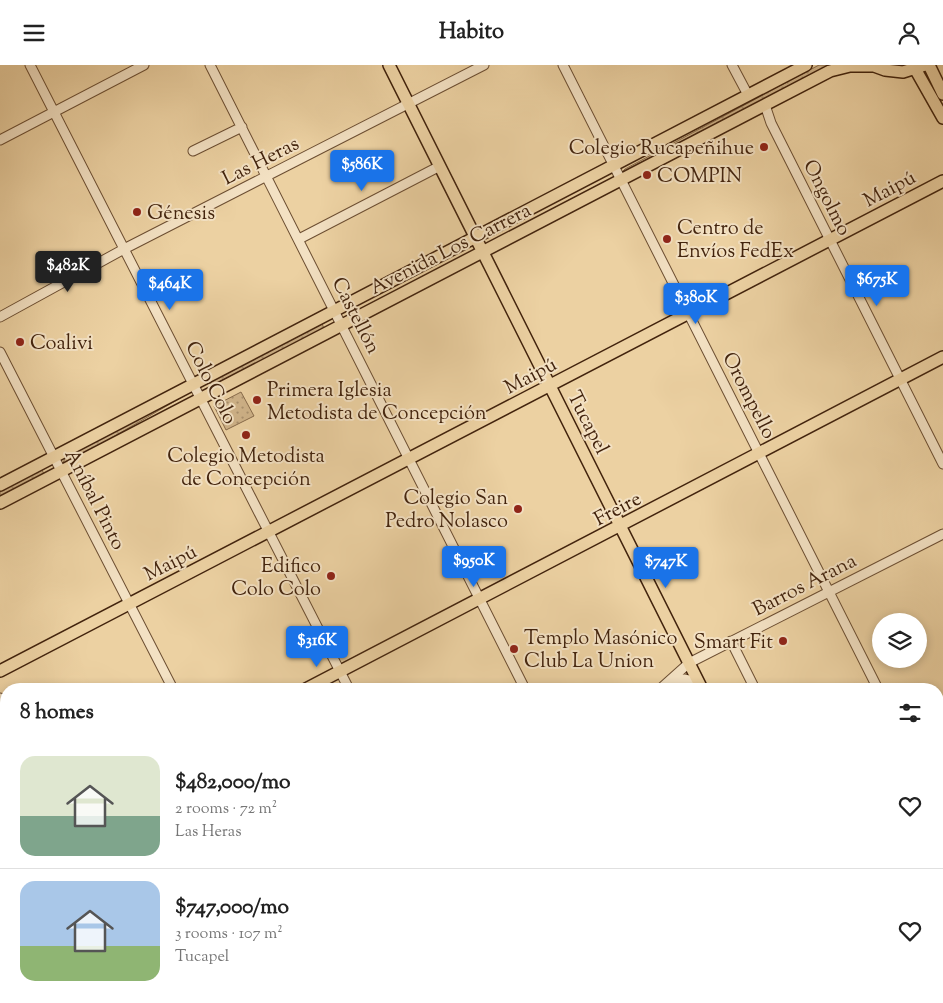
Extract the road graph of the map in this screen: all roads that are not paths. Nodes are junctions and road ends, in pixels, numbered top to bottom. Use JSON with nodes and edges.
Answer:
{"nodes":[{"id":1,"x":30,"y":65,"type":"edge"},
{"id":2,"x":144,"y":65,"type":"edge"},
{"id":3,"x":210,"y":65,"type":"edge"},
{"id":4,"x":389,"y":65,"type":"edge"},
{"id":5,"x":484,"y":65,"type":"edge"},
{"id":6,"x":563,"y":65,"type":"edge"},
{"id":7,"x":732,"y":65,"type":"edge"},
{"id":8,"x":806,"y":65,"type":"edge"},
{"id":9,"x":874,"y":65,"type":"edge"},
{"id":10,"x":929,"y":65,"type":"edge"},
{"id":11,"x":918,"y":67,"type":"edge"},
{"id":12,"x":943,"y":94,"type":"edge"},
{"id":13,"x":748,"y":95,"type":"junction"},
{"id":14,"x":408,"y":104,"type":"junction"},
{"id":15,"x":765,"y":105,"type":"junction"},
{"id":16,"x":54,"y":112,"type":"junction"},
{"id":17,"x":943,"y":118,"type":"edge"},
{"id":18,"x":242,"y":127,"type":"junction"},
{"id":19,"x":0,"y":140,"type":"edge"},
{"id":20,"x":193,"y":151,"type":"dead end"},
{"id":21,"x":440,"y":166,"type":"junction"},
{"id":22,"x":613,"y":166,"type":"junction"},
{"id":23,"x":267,"y":176,"type":"junction"},
{"id":24,"x":621,"y":181,"type":"junction"},
{"id":25,"x":943,"y":181,"type":"edge"},
{"id":26,"x":476,"y":238,"type":"junction"},
{"id":27,"x":299,"y":239,"type":"junction"},
{"id":28,"x":830,"y":240,"type":"junction"},
{"id":29,"x":124,"y":249,"type":"junction"},
{"id":30,"x":483,"y":252,"type":"junction"},
{"id":31,"x":335,"y":311,"type":"junction"},
{"id":32,"x":689,"y":314,"type":"junction"},
{"id":33,"x":0,"y":317,"type":"edge"},
{"id":34,"x":342,"y":325,"type":"junction"},
{"id":35,"x":0,"y":352,"type":"edge"},
{"id":36,"x":943,"y":357,"type":"edge"},
{"id":37,"x":901,"y":380,"type":"junction"},
{"id":38,"x":194,"y":384,"type":"junction"},
{"id":39,"x":550,"y":386,"type":"junction"},
{"id":40,"x":202,"y":399,"type":"junction"},
{"id":41,"x":760,"y":453,"type":"junction"},
{"id":42,"x":54,"y":457,"type":"junction"},
{"id":43,"x":410,"y":459,"type":"junction"},
{"id":44,"x":943,"y":464,"type":"edge"},
{"id":45,"x":62,"y":471,"type":"junction"},
{"id":46,"x":0,"y":485,"type":"edge"},
{"id":47,"x":0,"y":503,"type":"edge"},
{"id":48,"x":620,"y":527,"type":"junction"},
{"id":49,"x":269,"y":532,"type":"junction"},
{"id":50,"x":943,"y":534,"type":"edge"},
{"id":51,"x":830,"y":591,"type":"junction"},
{"id":52,"x":481,"y":600,"type":"junction"},
{"id":53,"x":130,"y":604,"type":"junction"},
{"id":54,"x":730,"y":641,"type":"junction"},
{"id":55,"x":689,"y":663,"type":"junction"},
{"id":56,"x":0,"y":671,"type":"edge"},
{"id":57,"x":340,"y":671,"type":"junction"},
{"id":58,"x":170,"y":683,"type":"edge"},
{"id":59,"x":317,"y":683,"type":"edge"},
{"id":60,"x":345,"y":683,"type":"edge"},
{"id":61,"x":523,"y":683,"type":"edge"},
{"id":62,"x":667,"y":683,"type":"edge"},
{"id":63,"x":672,"y":683,"type":"edge"},
{"id":64,"x":691,"y":683,"type":"edge"},
{"id":65,"x":699,"y":683,"type":"edge"},
{"id":66,"x":752,"y":683,"type":"edge"},
{"id":67,"x":875,"y":683,"type":"edge"}],
"edges":[{"from":1,"to":16,"type":"street","name":"Colo Colo"},
{"from":2,"to":16,"type":"street"},
{"from":3,"to":18,"type":"street","name":"Castellón"},
{"from":4,"to":14,"type":"main road","name":"Tucapel"},
{"from":5,"to":14,"type":"street","name":"Las Heras"},
{"from":6,"to":22,"type":"street","name":"Orompello"},
{"from":7,"to":13,"type":"street"},
{"from":8,"to":13,"type":"main road","name":"Avenida Los Carrera"},
{"from":9,"to":11,"type":"main road","name":"Avenida Los Carrera"},
{"from":9,"to":15,"type":"main road","name":"Avenida Los Carrera"},
{"from":10,"to":12,"type":"main road"},
{"from":11,"to":17,"type":"main road"},
{"from":13,"to":22,"type":"main road","name":"Avenida Los Carrera"},
{"from":14,"to":21,"type":"main road","name":"Tucapel"},
{"from":14,"to":23,"type":"street","name":"Las Heras"},
{"from":15,"to":24,"type":"main road","name":"Avenida Los Carrera"},
{"from":15,"to":28,"type":"street","name":"Ongolmo"},
{"from":16,"to":19,"type":"street"},
{"from":16,"to":29,"type":"street","name":"Colo Colo"},
{"from":18,"to":20,"type":"street"},
{"from":18,"to":23,"type":"street","name":"Castellón"},
{"from":21,"to":26,"type":"main road","name":"Tucapel"},
{"from":21,"to":27,"type":"street"},
{"from":22,"to":24,"type":"street","name":"Orompello"},
{"from":22,"to":26,"type":"main road","name":"Avenida Los Carrera"},
{"from":23,"to":27,"type":"street","name":"Castellón"},
{"from":23,"to":29,"type":"street","name":"Las Heras"},
{"from":24,"to":30,"type":"main road","name":"Avenida Los Carrera"},
{"from":24,"to":32,"type":"street","name":"Orompello"},
{"from":25,"to":28,"type":"main road","name":"Maipú"},
{"from":26,"to":30,"type":"main road","name":"Tucapel"},
{"from":26,"to":31,"type":"main road","name":"Avenida Los Carrera"},
{"from":27,"to":31,"type":"street","name":"Castellón"},
{"from":28,"to":32,"type":"main road","name":"Maipú"},
{"from":28,"to":37,"type":"street","name":"Ongolmo"},
{"from":29,"to":33,"type":"street","name":"Las Heras"},
{"from":29,"to":38,"type":"street","name":"Colo Colo"},
{"from":30,"to":34,"type":"main road","name":"Avenida Los Carrera"},
{"from":30,"to":39,"type":"main road","name":"Tucapel"},
{"from":31,"to":34,"type":"street","name":"Castellón"},
{"from":31,"to":38,"type":"main road","name":"Avenida Los Carrera"},
{"from":32,"to":39,"type":"main road","name":"Maipú"},
{"from":32,"to":41,"type":"street","name":"Orompello"},
{"from":34,"to":40,"type":"main road","name":"Avenida Los Carrera"},
{"from":34,"to":43,"type":"street","name":"Castellón"},
{"from":35,"to":42,"type":"street","name":"Aníbal Pinto"},
{"from":36,"to":37,"type":"main road","name":"Freire"},
{"from":37,"to":41,"type":"main road","name":"Freire"},
{"from":37,"to":44,"type":"street","name":"Ongolmo"},
{"from":38,"to":40,"type":"street","name":"Colo Colo"},
{"from":38,"to":42,"type":"main road","name":"Avenida Los Carrera"},
{"from":39,"to":43,"type":"main road","name":"Maipú"},
{"from":39,"to":48,"type":"main road","name":"Tucapel"},
{"from":40,"to":45,"type":"main road","name":"Avenida Los Carrera"},
{"from":40,"to":49,"type":"street","name":"Colo Colo"},
{"from":41,"to":48,"type":"main road","name":"Freire"},
{"from":41,"to":51,"type":"street","name":"Orompello"},
{"from":42,"to":45,"type":"street","name":"Aníbal Pinto"},
{"from":42,"to":46,"type":"main road","name":"Avenida Los Carrera"},
{"from":43,"to":49,"type":"main road","name":"Maipú"},
{"from":43,"to":52,"type":"street","name":"Castellón"},
{"from":45,"to":47,"type":"main road","name":"Avenida Los Carrera"},
{"from":45,"to":53,"type":"street","name":"Aníbal Pinto"},
{"from":48,"to":52,"type":"main road","name":"Freire"},
{"from":48,"to":55,"type":"main road","name":"Tucapel"},
{"from":49,"to":53,"type":"main road","name":"Maipú"},
{"from":49,"to":57,"type":"street","name":"Colo Colo"},
{"from":50,"to":51,"type":"street","name":"Barros Arana"},
{"from":51,"to":54,"type":"street","name":"Barros Arana"},
{"from":51,"to":67,"type":"street","name":"Orompello"},
{"from":52,"to":57,"type":"main road","name":"Freire"},
{"from":52,"to":61,"type":"street","name":"Castellón"},
{"from":53,"to":56,"type":"main road","name":"Maipú"},
{"from":53,"to":58,"type":"street","name":"Aníbal Pinto"},
{"from":54,"to":55,"type":"street","name":"Barros Arana"},
{"from":54,"to":66,"type":"street"},
{"from":55,"to":62,"type":"street","name":"Barros Arana"},
{"from":55,"to":65,"type":"main road","name":"Tucapel"},
{"from":57,"to":59,"type":"main road","name":"Freire"},
{"from":57,"to":60,"type":"street","name":"Colo Colo"},
{"from":63,"to":64,"type":"street","name":"Barros Arana"}]}
